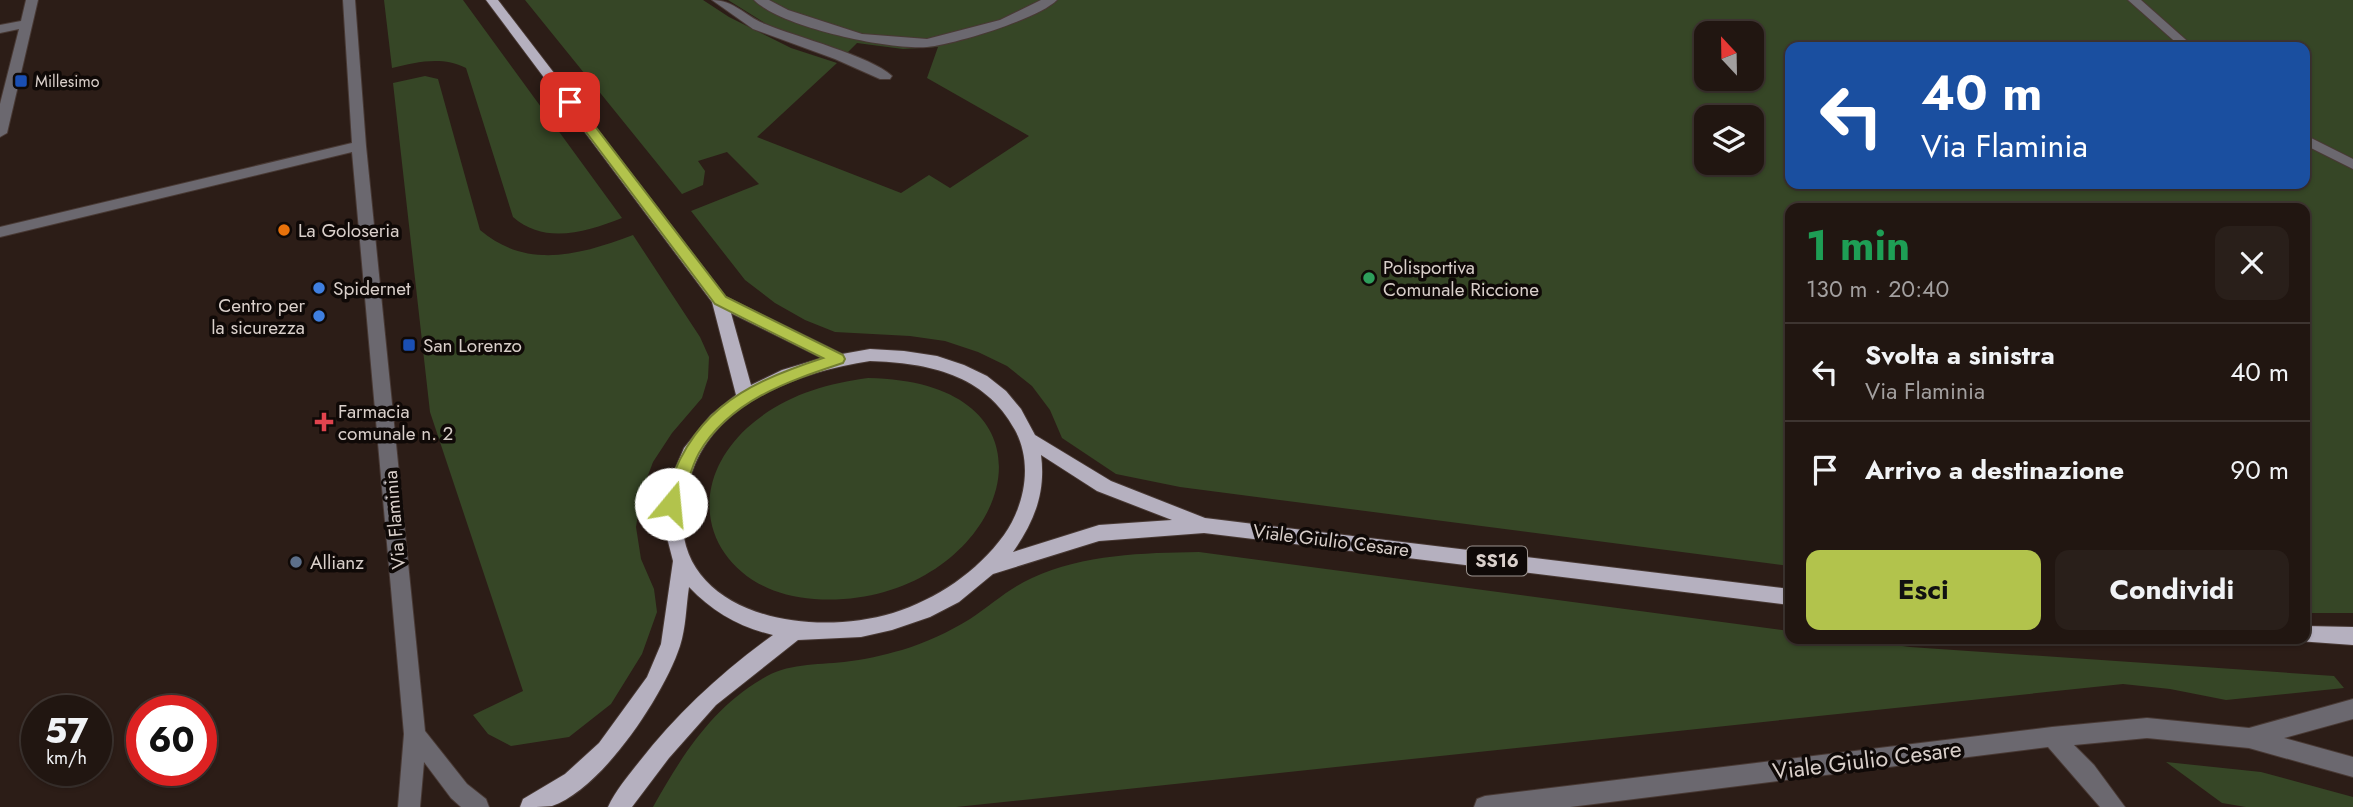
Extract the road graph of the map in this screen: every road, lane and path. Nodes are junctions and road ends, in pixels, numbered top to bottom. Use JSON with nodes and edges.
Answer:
{"nodes":[{"id":1,"x":349,"y":0,"type":"edge"},
{"id":2,"x":492,"y":0,"type":"edge"},
{"id":3,"x":718,"y":0,"type":"edge"},
{"id":4,"x":760,"y":0,"type":"edge"},
{"id":5,"x":1051,"y":0,"type":"edge"},
{"id":6,"x":2134,"y":0,"type":"edge"},
{"id":7,"x":33,"y":1,"type":"edge"},
{"id":8,"x":24,"y":24,"type":"junction"},
{"id":9,"x":0,"y":29,"type":"edge"},
{"id":10,"x":2182,"y":42,"type":"edge"},
{"id":11,"x":885,"y":76,"type":"dead end"},
{"id":12,"x":0,"y":133,"type":"edge"},
{"id":13,"x":2310,"y":141,"type":"edge"},
{"id":14,"x":359,"y":146,"type":"junction"},
{"id":15,"x":2353,"y":166,"type":"edge"},
{"id":16,"x":0,"y":232,"type":"edge"},
{"id":17,"x":720,"y":301,"type":"junction"},
{"id":18,"x":838,"y":359,"type":"junction"},
{"id":19,"x":745,"y":397,"type":"junction"},
{"id":20,"x":1031,"y":440,"type":"junction"},
{"id":21,"x":1205,"y":525,"type":"junction"},
{"id":22,"x":682,"y":563,"type":"junction"},
{"id":23,"x":990,"y":567,"type":"junction"},
{"id":24,"x":1785,"y":596,"type":"edge"},
{"id":25,"x":794,"y":631,"type":"junction"},
{"id":26,"x":2310,"y":635,"type":"edge"},
{"id":27,"x":2353,"y":636,"type":"edge"},
{"id":28,"x":2353,"y":709,"type":"edge"},
{"id":29,"x":415,"y":734,"type":"junction"},
{"id":30,"x":2052,"y":737,"type":"junction"},
{"id":31,"x":2249,"y":738,"type":"junction"},
{"id":32,"x":2353,"y":767,"type":"edge"},
{"id":33,"x":409,"y":807,"type":"edge"},
{"id":34,"x":478,"y":807,"type":"edge"},
{"id":35,"x":531,"y":807,"type":"edge"},
{"id":36,"x":619,"y":807,"type":"edge"},
{"id":37,"x":1485,"y":807,"type":"edge"},
{"id":38,"x":2114,"y":807,"type":"edge"}],
"edges":[{"from":1,"to":14,"type":"street","name":"Via Flaminia"},
{"from":2,"to":17,"type":"main road"},
{"from":3,"to":11,"type":"street"},
{"from":4,"to":5,"type":"street"},
{"from":6,"to":10,"type":"street"},
{"from":7,"to":8,"type":"street"},
{"from":8,"to":9,"type":"street"},
{"from":8,"to":12,"type":"street"},
{"from":13,"to":15,"type":"street"},
{"from":14,"to":16,"type":"street"},
{"from":14,"to":29,"type":"street","name":"Via Flaminia"},
{"from":17,"to":18,"type":"main road"},
{"from":17,"to":19,"type":"main road"},
{"from":18,"to":19,"type":"main road"},
{"from":18,"to":20,"type":"main road"},
{"from":19,"to":22,"type":"main road"},
{"from":20,"to":21,"type":"main road","name":"Viale Giulio Cesare","number":"SS16"},
{"from":20,"to":23,"type":"main road"},
{"from":21,"to":23,"type":"main road","name":"Viale Giulio Cesare","number":"SS16"},
{"from":21,"to":24,"type":"main road","name":"Viale Giulio Cesare","number":"SS16"},
{"from":22,"to":25,"type":"main road"},
{"from":22,"to":35,"type":"main road"},
{"from":23,"to":25,"type":"main road"},
{"from":25,"to":36,"type":"main road"},
{"from":26,"to":27,"type":"main road"},
{"from":28,"to":31,"type":"street"},
{"from":29,"to":33,"type":"street","name":"Via Flaminia"},
{"from":29,"to":34,"type":"street"},
{"from":30,"to":31,"type":"street","name":"Viale Giulio Cesare"},
{"from":30,"to":37,"type":"street","name":"Viale Giulio Cesare"},
{"from":30,"to":38,"type":"street"},
{"from":31,"to":32,"type":"street"}]}
